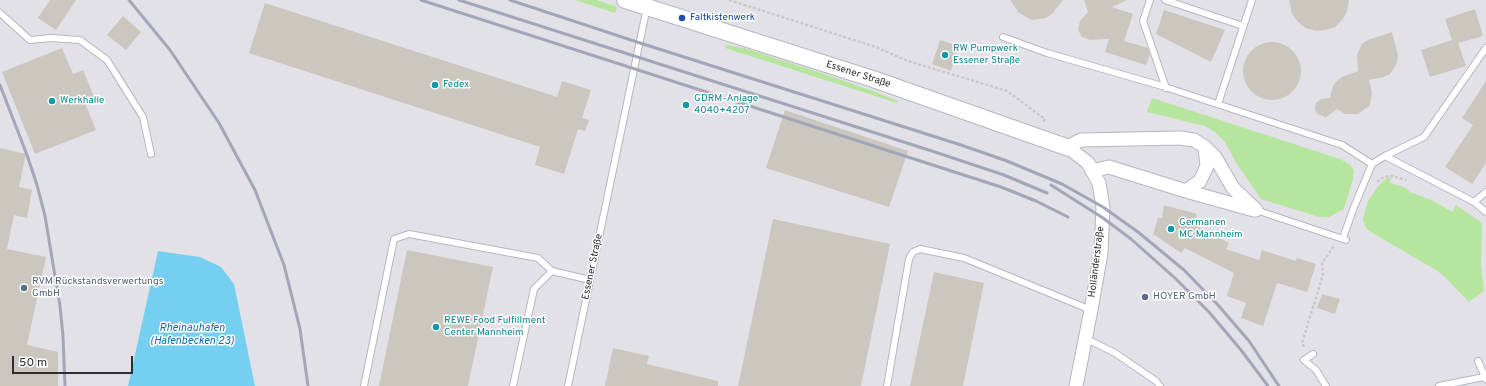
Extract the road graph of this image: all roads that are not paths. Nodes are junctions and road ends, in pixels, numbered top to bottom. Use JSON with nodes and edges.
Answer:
{"nodes":[{"id":1,"x":625,"y":0,"type":"edge"},
{"id":2,"x":1150,"y":0,"type":"edge"},
{"id":3,"x":1165,"y":0,"type":"edge"},
{"id":4,"x":1252,"y":0,"type":"edge"},
{"id":5,"x":647,"y":7,"type":"junction"},
{"id":6,"x":0,"y":13,"type":"edge"},
{"id":7,"x":1243,"y":26,"type":"junction"},
{"id":8,"x":1003,"y":37,"type":"dead end"},
{"id":9,"x":1486,"y":48,"type":"edge"},
{"id":10,"x":1166,"y":88,"type":"junction"},
{"id":11,"x":1218,"y":104,"type":"junction"},
{"id":12,"x":1205,"y":147,"type":"junction"},
{"id":13,"x":1068,"y":148,"type":"junction"},
{"id":14,"x":151,"y":154,"type":"dead end"},
{"id":15,"x":1385,"y":156,"type":"junction"},
{"id":16,"x":1372,"y":164,"type":"junction"},
{"id":17,"x":1092,"y":171,"type":"junction"},
{"id":18,"x":1186,"y":191,"type":"junction"},
{"id":19,"x":1486,"y":192,"type":"edge"},
{"id":20,"x":1474,"y":202,"type":"junction"},
{"id":21,"x":1256,"y":210,"type":"junction"},
{"id":22,"x":1486,"y":212,"type":"edge"},
{"id":23,"x":552,"y":271,"type":"junction"},
{"id":24,"x":590,"y":280,"type":"junction"},
{"id":25,"x":1091,"y":310,"type":"junction"},
{"id":26,"x":1085,"y":338,"type":"junction"},
{"id":27,"x":1312,"y":355,"type":"road end"},
{"id":28,"x":1478,"y":361,"type":"dead end"},
{"id":29,"x":1485,"y":378,"type":"edge"},
{"id":30,"x":364,"y":386,"type":"edge"},
{"id":31,"x":513,"y":386,"type":"edge"},
{"id":32,"x":568,"y":386,"type":"edge"},
{"id":33,"x":887,"y":386,"type":"edge"},
{"id":34,"x":1076,"y":386,"type":"edge"},
{"id":35,"x":1160,"y":386,"type":"edge"},
{"id":36,"x":1326,"y":386,"type":"edge"},
{"id":37,"x":1439,"y":386,"type":"edge"}],
"edges":[{"from":1,"to":5,"type":"street","name":"Essener Straße"},
{"from":2,"to":10,"type":"lane"},
{"from":3,"to":7,"type":"lane"},
{"from":4,"to":7,"type":"lane"},
{"from":5,"to":13,"type":"street","name":"Essener Straße"},
{"from":5,"to":24,"type":"lane","name":"Essener Straße"},
{"from":6,"to":14,"type":"lane"},
{"from":7,"to":11,"type":"lane"},
{"from":8,"to":10,"type":"lane"},
{"from":9,"to":15,"type":"lane"},
{"from":10,"to":11,"type":"lane"},
{"from":11,"to":16,"type":"lane"},
{"from":12,"to":13,"type":"street"},
{"from":12,"to":18,"type":"street"},
{"from":12,"to":21,"type":"street"},
{"from":13,"to":17,"type":"street","name":"Holländerstraße"},
{"from":15,"to":16,"type":"lane"},
{"from":15,"to":20,"type":"lane"},
{"from":16,"to":21,"type":"lane"},
{"from":17,"to":18,"type":"street"},
{"from":17,"to":25,"type":"street","name":"Holländerstraße"},
{"from":18,"to":21,"type":"street"},
{"from":19,"to":20,"type":"lane"},
{"from":20,"to":22,"type":"lane"},
{"from":23,"to":24,"type":"lane"},
{"from":23,"to":30,"type":"lane"},
{"from":23,"to":31,"type":"lane"},
{"from":24,"to":32,"type":"lane","name":"Essener Straße"},
{"from":25,"to":26,"type":"street","name":"Holländerstraße"},
{"from":25,"to":33,"type":"lane"},
{"from":26,"to":34,"type":"street","name":"Holländerstraße"},
{"from":26,"to":35,"type":"lane"},
{"from":27,"to":36,"type":"lane"},
{"from":28,"to":29,"type":"lane"},
{"from":29,"to":37,"type":"lane"}]}
